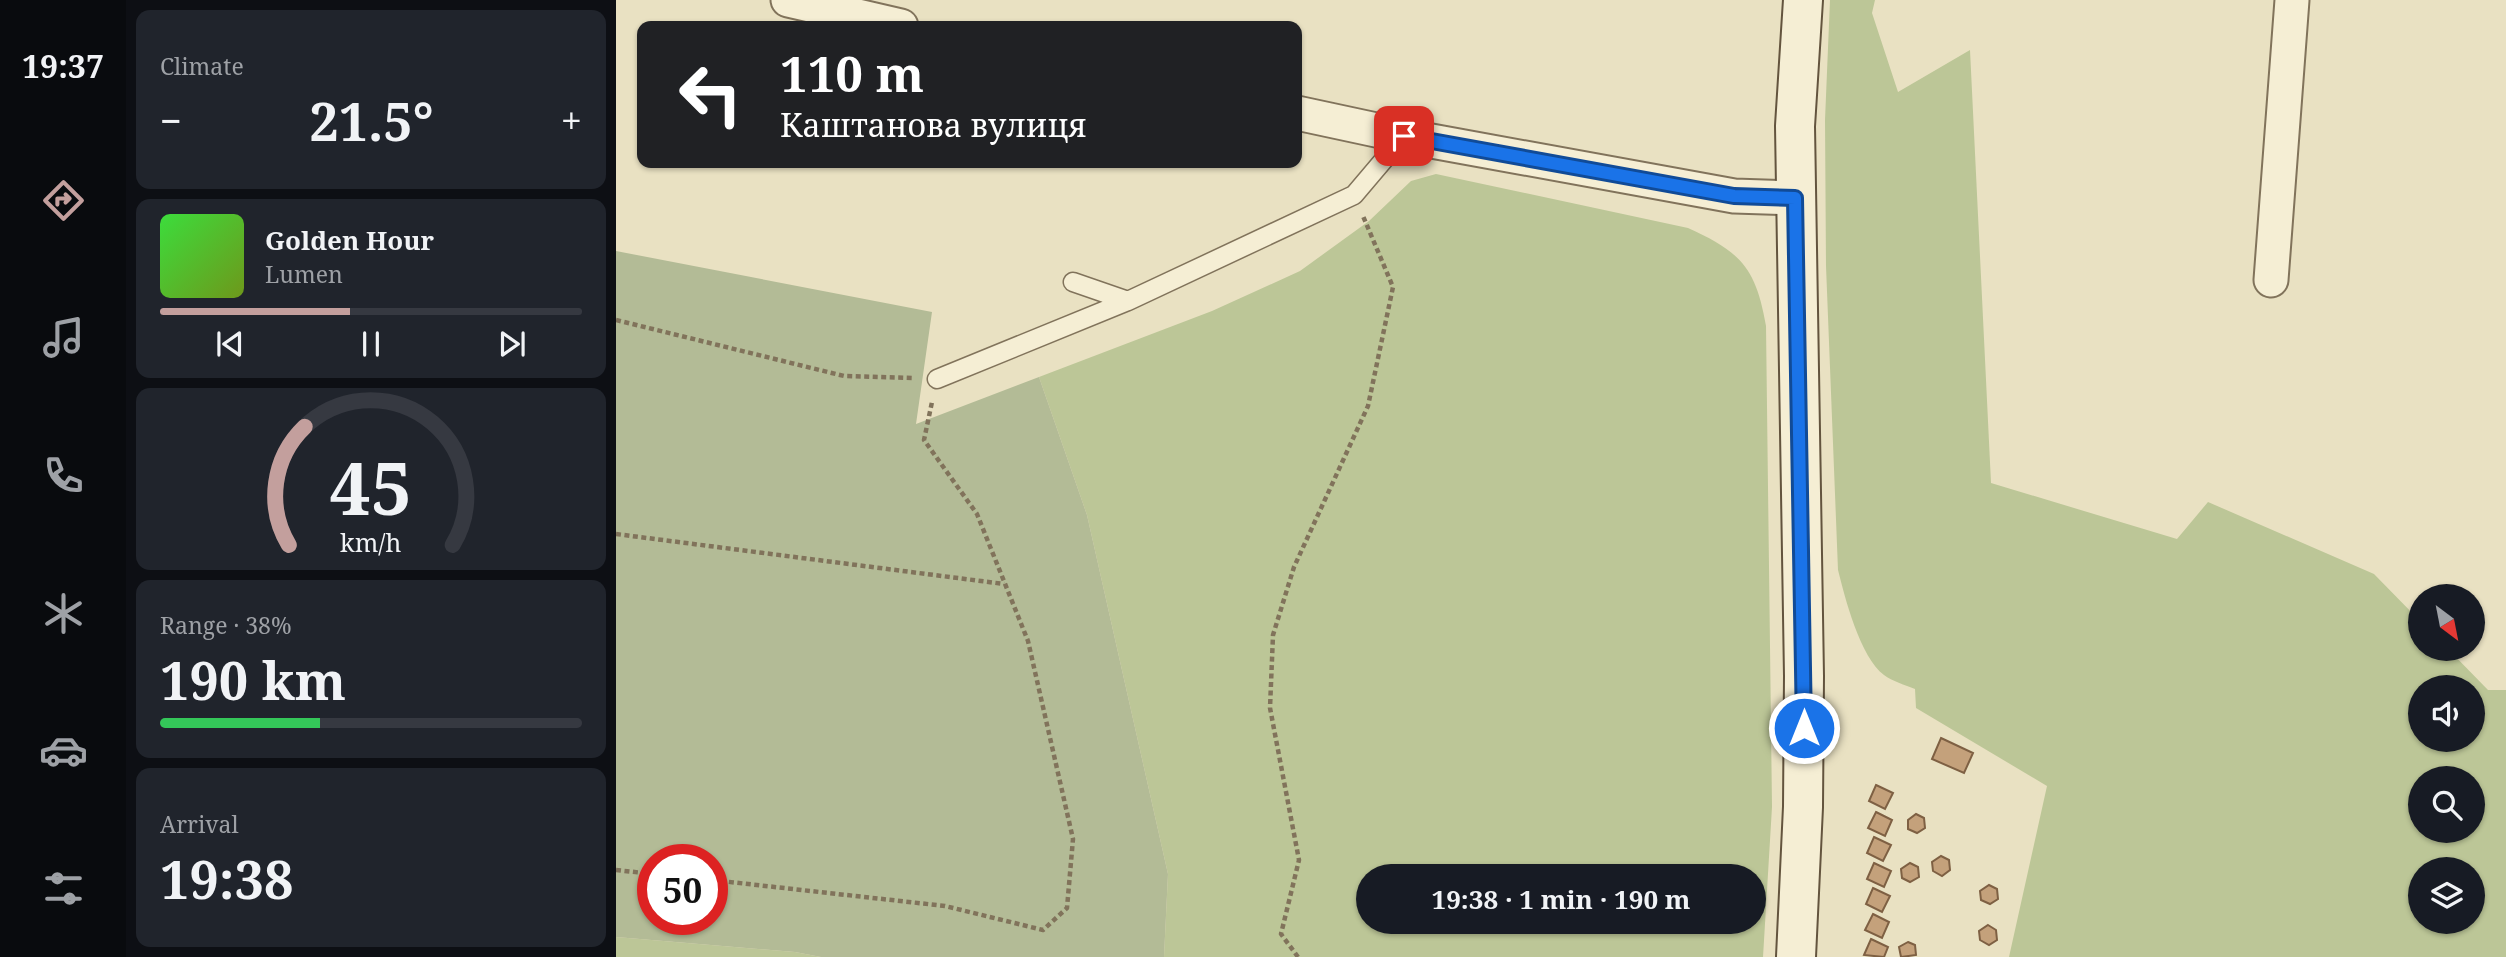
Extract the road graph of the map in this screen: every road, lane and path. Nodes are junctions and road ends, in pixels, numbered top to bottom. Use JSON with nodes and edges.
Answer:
{"nodes":[{"id":1,"x":788,"y":0,"type":"edge"},
{"id":2,"x":1803,"y":0,"type":"edge"},
{"id":3,"x":2292,"y":0,"type":"edge"},
{"id":4,"x":879,"y":21,"type":"edge"},
{"id":5,"x":1302,"y":114,"type":"edge"},
{"id":6,"x":1404,"y":136,"type":"junction"},
{"id":7,"x":1354,"y":195,"type":"junction"},
{"id":8,"x":1795,"y":198,"type":"junction"},
{"id":9,"x":2271,"y":280,"type":"dead end"},
{"id":10,"x":1073,"y":282,"type":"dead end"},
{"id":11,"x":1128,"y":301,"type":"junction"},
{"id":12,"x":616,"y":320,"type":"edge"},
{"id":13,"x":937,"y":379,"type":"junction"},
{"id":14,"x":616,"y":534,"type":"edge"},
{"id":15,"x":1005,"y":584,"type":"junction"},
{"id":16,"x":616,"y":870,"type":"edge"},
{"id":17,"x":637,"y":872,"type":"edge"},
{"id":18,"x":728,"y":882,"type":"edge"},
{"id":19,"x":1298,"y":957,"type":"edge"},
{"id":20,"x":1796,"y":957,"type":"edge"}],
"edges":[{"from":1,"to":4,"type":"street"},
{"from":2,"to":8,"type":"main road"},
{"from":3,"to":9,"type":"street"},
{"from":5,"to":6,"type":"street"},
{"from":6,"to":7,"type":"lane"},
{"from":6,"to":8,"type":"street"},
{"from":7,"to":11,"type":"lane"},
{"from":7,"to":19,"type":"path"},
{"from":8,"to":20,"type":"main road"},
{"from":10,"to":11,"type":"lane"},
{"from":11,"to":13,"type":"lane"},
{"from":12,"to":13,"type":"path"},
{"from":13,"to":15,"type":"path"},
{"from":14,"to":15,"type":"path"},
{"from":15,"to":18,"type":"path"},
{"from":16,"to":17,"type":"path"}]}
